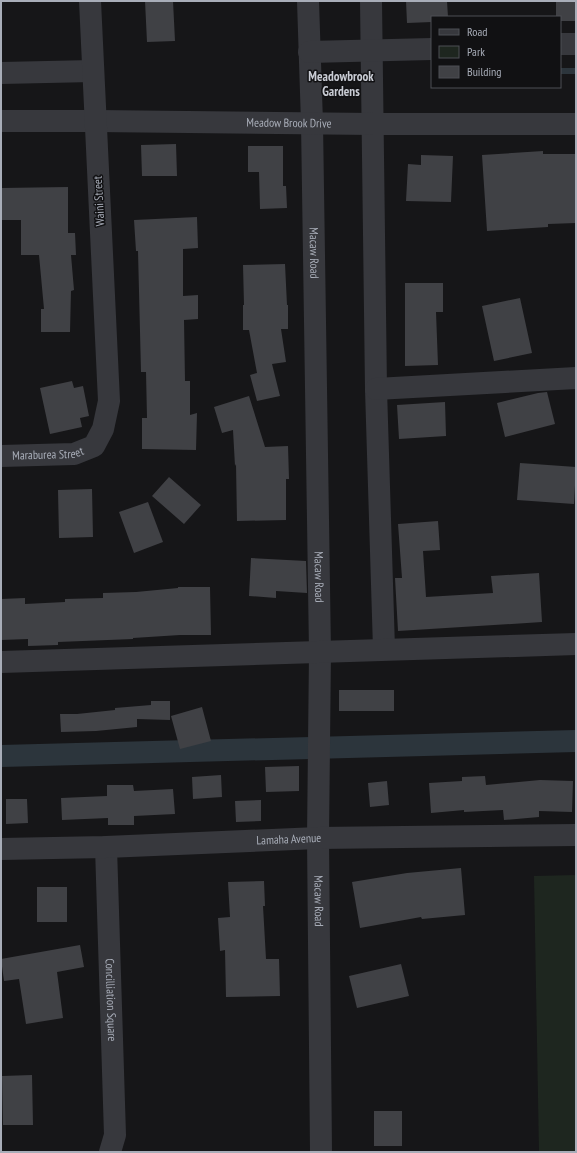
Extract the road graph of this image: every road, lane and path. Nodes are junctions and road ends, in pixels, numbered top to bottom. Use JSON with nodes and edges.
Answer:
{"nodes":[{"id":1,"x":90,"y":1,"type":"edge"},
{"id":2,"x":308,"y":1,"type":"edge"},
{"id":3,"x":371,"y":1,"type":"edge"},
{"id":4,"x":561,"y":44,"type":"edge"},
{"id":5,"x":576,"y":44,"type":"edge"},
{"id":6,"x":431,"y":49,"type":"edge"},
{"id":7,"x":372,"y":51,"type":"junction"},
{"id":8,"x":310,"y":52,"type":"junction"},
{"id":9,"x":93,"y":71,"type":"junction"},
{"id":10,"x":1,"y":73,"type":"edge"},
{"id":11,"x":96,"y":121,"type":"junction"},
{"id":12,"x":1,"y":122,"type":"edge"},
{"id":13,"x":312,"y":123,"type":"junction"},
{"id":14,"x":373,"y":124,"type":"junction"},
{"id":15,"x":576,"y":124,"type":"edge"},
{"id":16,"x":576,"y":378,"type":"edge"},
{"id":17,"x":376,"y":389,"type":"junction"},
{"id":18,"x":109,"y":401,"type":"joint"},
{"id":19,"x":1,"y":456,"type":"edge"},
{"id":20,"x":576,"y":644,"type":"edge"},
{"id":21,"x":384,"y":649,"type":"junction"},
{"id":22,"x":320,"y":652,"type":"junction"},
{"id":23,"x":1,"y":662,"type":"edge"},
{"id":24,"x":576,"y":835,"type":"edge"},
{"id":25,"x":318,"y":838,"type":"junction"},
{"id":26,"x":106,"y":847,"type":"junction"},
{"id":27,"x":1,"y":849,"type":"edge"},
{"id":28,"x":110,"y":1152,"type":"edge"},
{"id":29,"x":321,"y":1152,"type":"edge"}],
"edges":[{"from":1,"to":9,"type":"street","name":"Waini Street"},
{"from":2,"to":8,"type":"street","name":"Macaw Road"},
{"from":3,"to":7,"type":"street"},
{"from":4,"to":5,"type":"street"},
{"from":6,"to":7,"type":"street"},
{"from":7,"to":8,"type":"street"},
{"from":7,"to":14,"type":"street"},
{"from":8,"to":13,"type":"street","name":"Macaw Road"},
{"from":9,"to":10,"type":"street"},
{"from":9,"to":11,"type":"street","name":"Waini Street"},
{"from":11,"to":12,"type":"street","name":"Meadow Brook Drive"},
{"from":11,"to":13,"type":"street","name":"Meadow Brook Drive"},
{"from":11,"to":18,"type":"street","name":"Waini Street"},
{"from":13,"to":14,"type":"street","name":"Meadow Brook Drive"},
{"from":13,"to":22,"type":"street","name":"Macaw Road"},
{"from":14,"to":15,"type":"street","name":"Meadow Brook Drive"},
{"from":14,"to":17,"type":"street"},
{"from":16,"to":17,"type":"street"},
{"from":17,"to":21,"type":"street"},
{"from":18,"to":19,"type":"street","name":"Maraburea Street"},
{"from":20,"to":21,"type":"street"},
{"from":21,"to":22,"type":"street"},
{"from":22,"to":23,"type":"street"},
{"from":22,"to":25,"type":"street","name":"Macaw Road"},
{"from":24,"to":25,"type":"street","name":"Lamaha Avenue"},
{"from":25,"to":26,"type":"street","name":"Lamaha Avenue"},
{"from":25,"to":29,"type":"street","name":"Macaw Road"},
{"from":26,"to":27,"type":"street","name":"Lamaha Avenue"},
{"from":26,"to":28,"type":"street","name":"Concilliation Square"}]}
